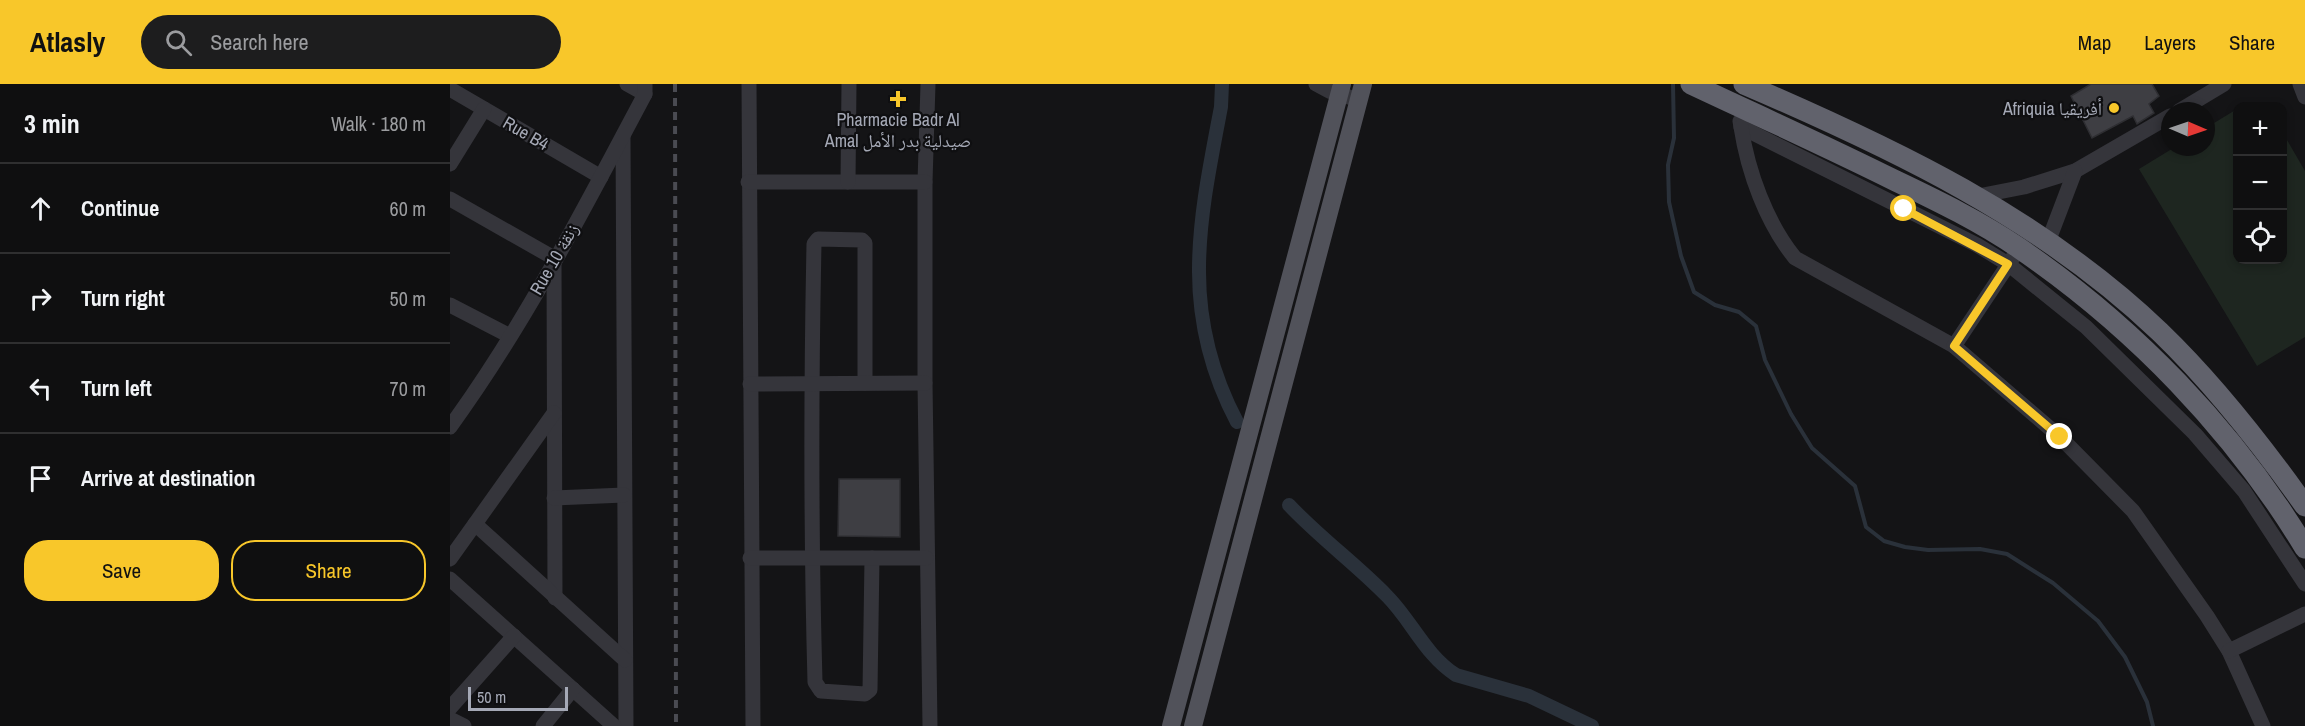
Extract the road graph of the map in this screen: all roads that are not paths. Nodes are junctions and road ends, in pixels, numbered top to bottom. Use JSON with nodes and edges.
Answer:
{"nodes":[{"id":1,"x":627,"y":84,"type":"edge"},
{"id":2,"x":749,"y":84,"type":"edge"},
{"id":3,"x":849,"y":84,"type":"edge"},
{"id":4,"x":1316,"y":84,"type":"edge"},
{"id":5,"x":1745,"y":84,"type":"edge"},
{"id":6,"x":2224,"y":84,"type":"edge"},
{"id":7,"x":2300,"y":84,"type":"edge"},
{"id":8,"x":924,"y":85,"type":"edge"},
{"id":9,"x":1697,"y":87,"type":"edge"},
{"id":10,"x":450,"y":89,"type":"edge"},
{"id":11,"x":645,"y":89,"type":"edge"},
{"id":12,"x":1340,"y":89,"type":"edge"},
{"id":13,"x":1361,"y":92,"type":"edge"},
{"id":14,"x":2305,"y":97,"type":"edge"},
{"id":15,"x":2194,"y":102,"type":"edge"},
{"id":16,"x":484,"y":109,"type":"junction"},
{"id":17,"x":1740,"y":116,"type":"junction"},
{"id":18,"x":2161,"y":121,"type":"edge"},
{"id":19,"x":623,"y":135,"type":"junction"},
{"id":20,"x":450,"y":164,"type":"edge"},
{"id":21,"x":2075,"y":171,"type":"junction"},
{"id":22,"x":601,"y":177,"type":"junction"},
{"id":23,"x":748,"y":182,"type":"junction"},
{"id":24,"x":848,"y":182,"type":"junction"},
{"id":25,"x":925,"y":182,"type":"junction"},
{"id":26,"x":1978,"y":196,"type":"junction"},
{"id":27,"x":450,"y":199,"type":"edge"},
{"id":28,"x":2048,"y":242,"type":"junction"},
{"id":29,"x":2013,"y":256,"type":"junction"},
{"id":30,"x":554,"y":258,"type":"junction"},
{"id":31,"x":450,"y":304,"type":"edge"},
{"id":32,"x":510,"y":336,"type":"junction"},
{"id":33,"x":1954,"y":346,"type":"junction"},
{"id":34,"x":926,"y":382,"type":"junction"},
{"id":35,"x":865,"y":383,"type":"junction"},
{"id":36,"x":750,"y":384,"type":"junction"},
{"id":37,"x":811,"y":384,"type":"junction"},
{"id":38,"x":554,"y":413,"type":"junction"},
{"id":39,"x":452,"y":420,"type":"edge"},
{"id":40,"x":624,"y":495,"type":"junction"},
{"id":41,"x":554,"y":498,"type":"junction"},
{"id":42,"x":2305,"y":506,"type":"edge"},
{"id":43,"x":475,"y":524,"type":"junction"},
{"id":44,"x":2305,"y":548,"type":"edge"},
{"id":45,"x":750,"y":558,"type":"junction"},
{"id":46,"x":812,"y":558,"type":"junction"},
{"id":47,"x":872,"y":558,"type":"junction"},
{"id":48,"x":926,"y":558,"type":"junction"},
{"id":49,"x":450,"y":559,"type":"edge"},
{"id":50,"x":450,"y":579,"type":"edge"},
{"id":51,"x":2305,"y":584,"type":"edge"},
{"id":52,"x":555,"y":598,"type":"junction"},
{"id":53,"x":2305,"y":614,"type":"edge"},
{"id":54,"x":514,"y":636,"type":"junction"},
{"id":55,"x":2229,"y":651,"type":"junction"},
{"id":56,"x":625,"y":660,"type":"junction"},
{"id":57,"x":573,"y":689,"type":"junction"},
{"id":58,"x":450,"y":708,"type":"edge"},
{"id":59,"x":450,"y":719,"type":"edge"},
{"id":60,"x":464,"y":726,"type":"edge"},
{"id":61,"x":543,"y":726,"type":"edge"},
{"id":62,"x":614,"y":726,"type":"edge"},
{"id":63,"x":626,"y":726,"type":"edge"},
{"id":64,"x":753,"y":726,"type":"edge"},
{"id":65,"x":930,"y":726,"type":"edge"},
{"id":66,"x":1171,"y":726,"type":"edge"},
{"id":67,"x":1193,"y":726,"type":"edge"},
{"id":68,"x":2263,"y":726,"type":"edge"}],
"edges":[{"from":1,"to":11,"type":"street"},
{"from":2,"to":23,"type":"street"},
{"from":3,"to":24,"type":"street"},
{"from":4,"to":12,"type":"street"},
{"from":5,"to":26,"type":"highway"},
{"from":6,"to":15,"type":"street"},
{"from":7,"to":14,"type":"street"},
{"from":8,"to":25,"type":"street"},
{"from":9,"to":17,"type":"highway"},
{"from":10,"to":16,"type":"street","name":"Rue B4"},
{"from":11,"to":19,"type":"street","name":"Rue 10 زنقة"},
{"from":12,"to":13,"type":"street"},
{"from":12,"to":66,"type":"main road"},
{"from":13,"to":67,"type":"main road"},
{"from":16,"to":20,"type":"street"},
{"from":16,"to":22,"type":"street","name":"Rue B4"},
{"from":17,"to":29,"type":"highway"},
{"from":17,"to":33,"type":"street"},
{"from":18,"to":21,"type":"street"},
{"from":19,"to":22,"type":"street","name":"Rue 10 زنقة"},
{"from":19,"to":40,"type":"street"},
{"from":21,"to":26,"type":"street"},
{"from":21,"to":28,"type":"street"},
{"from":22,"to":30,"type":"street","name":"Rue 10 زنقة"},
{"from":23,"to":24,"type":"street"},
{"from":23,"to":36,"type":"street"},
{"from":24,"to":25,"type":"street"},
{"from":25,"to":34,"type":"street"},
{"from":26,"to":28,"type":"highway"},
{"from":27,"to":30,"type":"street"},
{"from":28,"to":42,"type":"highway"},
{"from":29,"to":33,"type":"street"},
{"from":29,"to":44,"type":"highway"},
{"from":29,"to":51,"type":"street"},
{"from":30,"to":32,"type":"street","name":"Rue 10 زنقة"},
{"from":30,"to":38,"type":"street"},
{"from":31,"to":32,"type":"street"},
{"from":32,"to":39,"type":"street","name":"Rue 10 زنقة"},
{"from":33,"to":55,"type":"street"},
{"from":34,"to":35,"type":"street"},
{"from":34,"to":48,"type":"street"},
{"from":35,"to":37,"type":"street"},
{"from":35,"to":37,"type":"street"},
{"from":36,"to":37,"type":"street"},
{"from":36,"to":45,"type":"street"},
{"from":37,"to":46,"type":"street"},
{"from":38,"to":41,"type":"street"},
{"from":38,"to":43,"type":"street"},
{"from":40,"to":41,"type":"street"},
{"from":40,"to":56,"type":"street"},
{"from":41,"to":52,"type":"street"},
{"from":43,"to":49,"type":"street"},
{"from":43,"to":52,"type":"street"},
{"from":45,"to":46,"type":"street"},
{"from":45,"to":64,"type":"street"},
{"from":46,"to":47,"type":"street"},
{"from":46,"to":47,"type":"street"},
{"from":47,"to":48,"type":"street"},
{"from":48,"to":65,"type":"street"},
{"from":50,"to":54,"type":"street"},
{"from":52,"to":56,"type":"street"},
{"from":53,"to":55,"type":"street"},
{"from":54,"to":57,"type":"street"},
{"from":54,"to":58,"type":"street"},
{"from":55,"to":68,"type":"street"},
{"from":56,"to":63,"type":"street"},
{"from":57,"to":61,"type":"street"},
{"from":57,"to":62,"type":"street"},
{"from":59,"to":60,"type":"street"}]}
